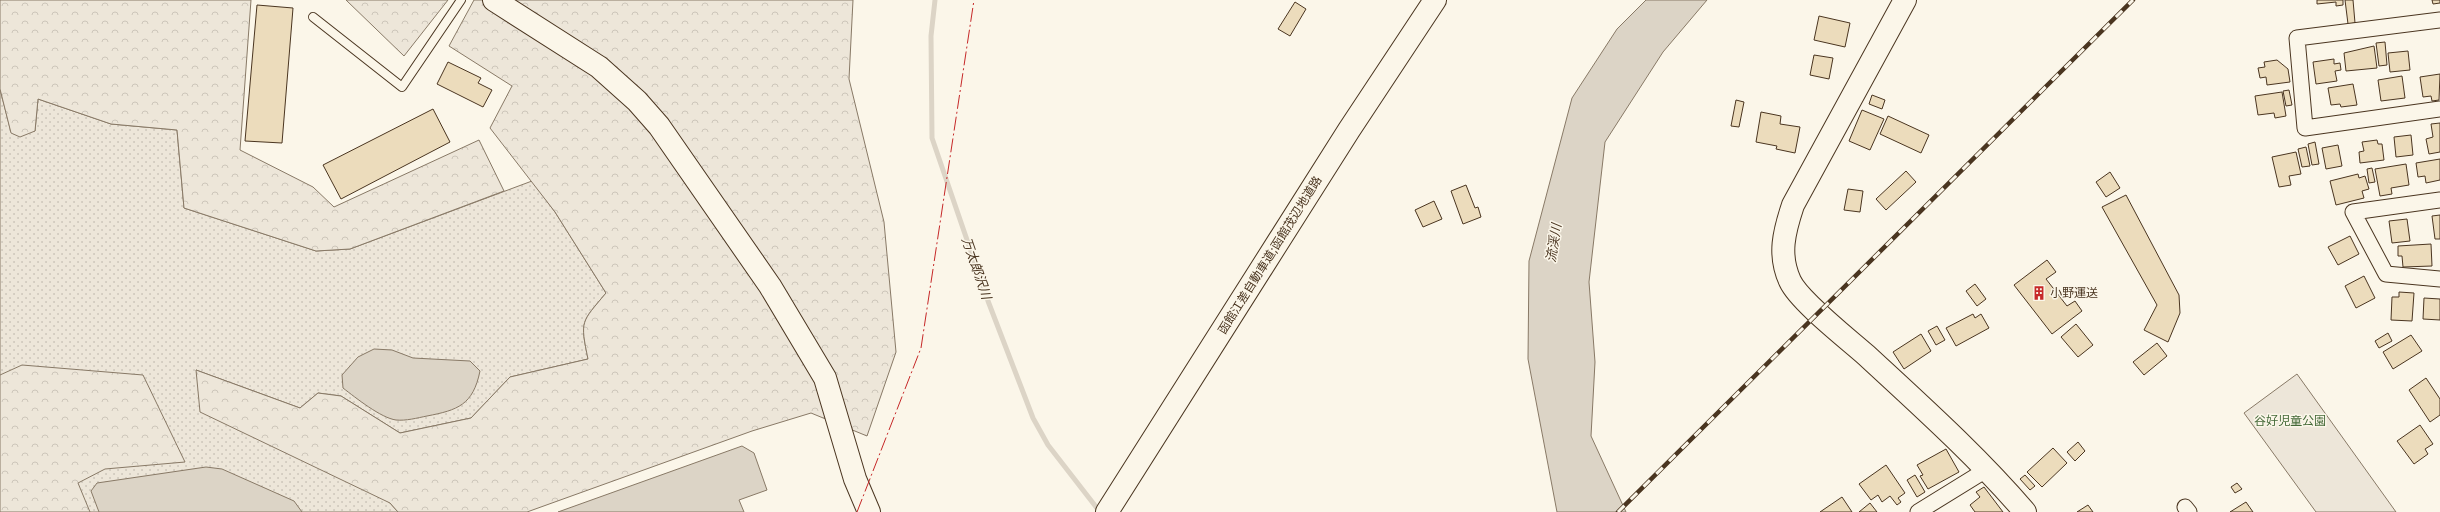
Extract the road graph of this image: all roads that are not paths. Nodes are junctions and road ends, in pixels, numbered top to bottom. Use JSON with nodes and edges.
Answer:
{"nodes":[{"id":1,"x":462,"y":0,"type":"edge"},
{"id":2,"x":494,"y":0,"type":"edge"},
{"id":3,"x":1435,"y":0,"type":"edge"},
{"id":4,"x":1905,"y":0,"type":"edge"},
{"id":5,"x":313,"y":17,"type":"dead end"},
{"id":6,"x":2440,"y":20,"type":"edge"},
{"id":7,"x":2440,"y":109,"type":"edge"},
{"id":8,"x":2440,"y":200,"type":"edge"},
{"id":9,"x":2440,"y":279,"type":"edge"},
{"id":10,"x":1986,"y":470,"type":"junction"},
{"id":11,"x":869,"y":512,"type":"edge"},
{"id":12,"x":1108,"y":512,"type":"edge"},
{"id":13,"x":1918,"y":512,"type":"edge"},
{"id":14,"x":2025,"y":512,"type":"edge"}],
"edges":[{"from":1,"to":5,"type":"lane"},
{"from":2,"to":11,"type":"main road"},
{"from":3,"to":12,"type":"main road","name":"函館江差自動車道;函館茂辺地道路"},
{"from":4,"to":10,"type":"main road"},
{"from":6,"to":7,"type":"street"},
{"from":8,"to":9,"type":"street"},
{"from":10,"to":13,"type":"street"},
{"from":10,"to":14,"type":"main road"}]}
